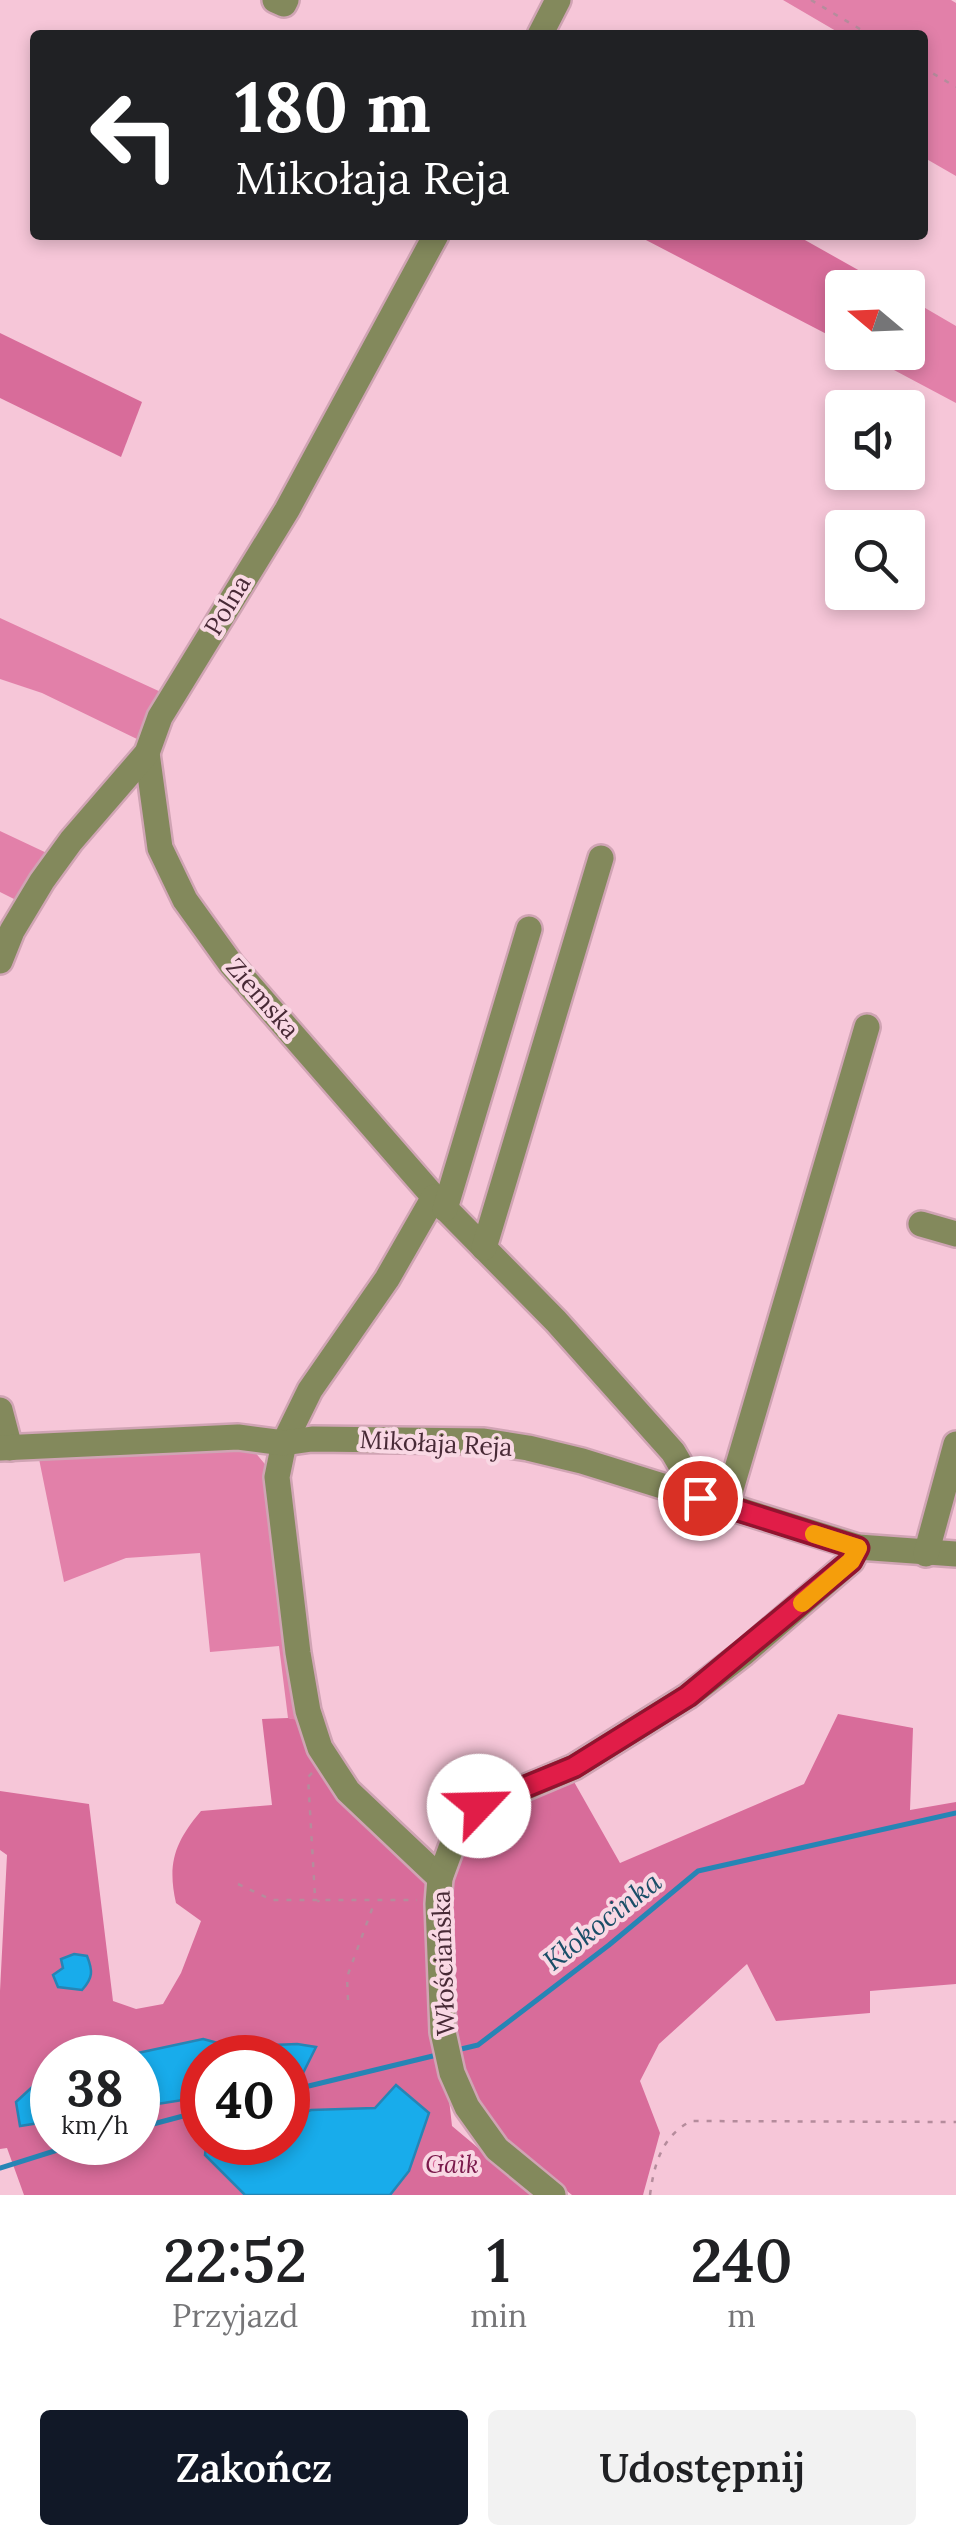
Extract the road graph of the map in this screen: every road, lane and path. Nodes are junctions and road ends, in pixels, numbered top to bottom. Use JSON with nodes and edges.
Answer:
{"nodes":[{"id":1,"x":276,"y":0,"type":"edge"},
{"id":2,"x":286,"y":0,"type":"edge"},
{"id":3,"x":558,"y":0,"type":"edge"},
{"id":4,"x":811,"y":0,"type":"edge"},
{"id":5,"x":543,"y":30,"type":"edge"},
{"id":6,"x":862,"y":30,"type":"edge"},
{"id":7,"x":928,"y":71,"type":"edge"},
{"id":8,"x":956,"y":88,"type":"edge"},
{"id":9,"x":433,"y":240,"type":"edge"},
{"id":10,"x":147,"y":753,"type":"junction"},
{"id":11,"x":602,"y":858,"type":"dead end"},
{"id":12,"x":529,"y":929,"type":"dead end"},
{"id":13,"x":0,"y":961,"type":"edge"},
{"id":14,"x":867,"y":1027,"type":"dead end"},
{"id":15,"x":440,"y":1203,"type":"junction"},
{"id":16,"x":922,"y":1224,"type":"dead end"},
{"id":17,"x":956,"y":1234,"type":"edge"},
{"id":18,"x":484,"y":1248,"type":"junction"},
{"id":19,"x":0,"y":1410,"type":"edge"},
{"id":20,"x":284,"y":1443,"type":"junction"},
{"id":21,"x":956,"y":1444,"type":"edge"},
{"id":22,"x":5,"y":1448,"type":"edge"},
{"id":23,"x":700,"y":1498,"type":"junction"},
{"id":24,"x":726,"y":1506,"type":"junction"},
{"id":25,"x":858,"y":1548,"type":"junction"},
{"id":26,"x":926,"y":1554,"type":"junction"},
{"id":27,"x":956,"y":1554,"type":"edge"},
{"id":28,"x":325,"y":1756,"type":"junction"},
{"id":29,"x":238,"y":1884,"type":"dead end"},
{"id":30,"x":439,"y":1891,"type":"junction"},
{"id":31,"x":375,"y":1900,"type":"junction"},
{"id":32,"x":320,"y":1902,"type":"junction"},
{"id":33,"x":348,"y":2000,"type":"dead end"},
{"id":34,"x":956,"y":2122,"type":"edge"},
{"id":35,"x":553,"y":2195,"type":"edge"},
{"id":36,"x":650,"y":2195,"type":"edge"}],
"edges":[{"from":1,"to":2,"type":"street"},
{"from":3,"to":5,"type":"street"},
{"from":4,"to":6,"type":"path"},
{"from":7,"to":8,"type":"path"},
{"from":9,"to":10,"type":"street","name":"Polna"},
{"from":10,"to":13,"type":"street","name":"Polna"},
{"from":10,"to":15,"type":"street","name":"Ziemska"},
{"from":11,"to":18,"type":"street"},
{"from":12,"to":15,"type":"street"},
{"from":14,"to":24,"type":"street"},
{"from":15,"to":18,"type":"street","name":"Ziemska"},
{"from":15,"to":20,"type":"street"},
{"from":16,"to":17,"type":"street"},
{"from":18,"to":23,"type":"street","name":"Ziemska"},
{"from":19,"to":22,"type":"street"},
{"from":20,"to":22,"type":"street","name":"Mikołaja Reja"},
{"from":20,"to":23,"type":"street","name":"Mikołaja Reja"},
{"from":20,"to":28,"type":"street","name":"Włościańska"},
{"from":21,"to":26,"type":"street"},
{"from":23,"to":24,"type":"street","name":"Mikołaja Reja"},
{"from":24,"to":25,"type":"street","name":"Mikołaja Reja"},
{"from":25,"to":26,"type":"street","name":"Mikołaja Reja"},
{"from":25,"to":30,"type":"street"},
{"from":26,"to":27,"type":"street","name":"Mikołaja Reja"},
{"from":28,"to":30,"type":"street","name":"Włościańska"},
{"from":28,"to":32,"type":"path"},
{"from":29,"to":32,"type":"path"},
{"from":30,"to":31,"type":"path"},
{"from":30,"to":35,"type":"street","name":"Włościańska"},
{"from":31,"to":32,"type":"path"},
{"from":31,"to":33,"type":"path"},
{"from":34,"to":36,"type":"path"}]}
